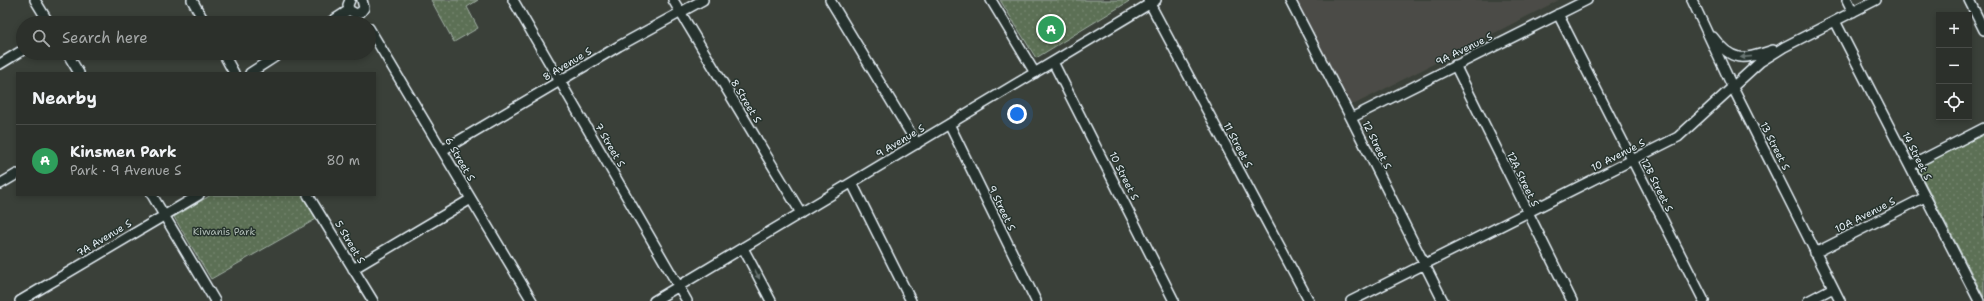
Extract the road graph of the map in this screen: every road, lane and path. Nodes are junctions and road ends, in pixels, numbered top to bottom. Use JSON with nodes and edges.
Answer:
{"nodes":[{"id":1,"x":35,"y":0,"type":"edge"},
{"id":2,"x":192,"y":0,"type":"edge"},
{"id":3,"x":350,"y":0,"type":"edge"},
{"id":4,"x":513,"y":0,"type":"edge"},
{"id":5,"x":673,"y":0,"type":"edge"},
{"id":6,"x":703,"y":0,"type":"edge"},
{"id":7,"x":830,"y":0,"type":"edge"},
{"id":8,"x":990,"y":0,"type":"edge"},
{"id":9,"x":1290,"y":0,"type":"edge"},
{"id":10,"x":1587,"y":0,"type":"edge"},
{"id":11,"x":1692,"y":0,"type":"edge"},
{"id":12,"x":1847,"y":0,"type":"edge"},
{"id":13,"x":1876,"y":0,"type":"edge"},
{"id":14,"x":1969,"y":0,"type":"edge"},
{"id":15,"x":365,"y":1,"type":"edge"},
{"id":16,"x":1151,"y":1,"type":"edge"},
{"id":17,"x":349,"y":10,"type":"junction"},
{"id":18,"x":1853,"y":12,"type":"junction"},
{"id":19,"x":360,"y":13,"type":"junction"},
{"id":20,"x":681,"y":13,"type":"junction"},
{"id":21,"x":1558,"y":14,"type":"junction"},
{"id":22,"x":45,"y":16,"type":"edge"},
{"id":23,"x":201,"y":16,"type":"edge"},
{"id":24,"x":340,"y":16,"type":"edge"},
{"id":25,"x":362,"y":16,"type":"edge"},
{"id":26,"x":1836,"y":21,"type":"junction"},
{"id":27,"x":1704,"y":25,"type":"junction"},
{"id":28,"x":1984,"y":30,"type":"edge"},
{"id":29,"x":376,"y":40,"type":"edge"},
{"id":30,"x":1784,"y":47,"type":"junction"},
{"id":31,"x":16,"y":54,"type":"edge"},
{"id":32,"x":72,"y":60,"type":"edge"},
{"id":33,"x":227,"y":60,"type":"edge"},
{"id":34,"x":270,"y":60,"type":"edge"},
{"id":35,"x":1053,"y":62,"type":"junction"},
{"id":36,"x":0,"y":64,"type":"edge"},
{"id":37,"x":1455,"y":66,"type":"junction"},
{"id":38,"x":79,"y":72,"type":"edge"},
{"id":39,"x":233,"y":72,"type":"edge"},
{"id":40,"x":252,"y":72,"type":"edge"},
{"id":41,"x":1035,"y":73,"type":"junction"},
{"id":42,"x":560,"y":81,"type":"junction"},
{"id":43,"x":1732,"y":86,"type":"junction"},
{"id":44,"x":1351,"y":118,"type":"junction"},
{"id":45,"x":949,"y":124,"type":"junction"},
{"id":46,"x":1984,"y":128,"type":"edge"},
{"id":47,"x":917,"y":144,"type":"junction"},
{"id":48,"x":443,"y":150,"type":"junction"},
{"id":49,"x":1632,"y":160,"type":"junction"},
{"id":50,"x":1910,"y":166,"type":"junction"},
{"id":51,"x":16,"y":175,"type":"edge"},
{"id":52,"x":852,"y":183,"type":"junction"},
{"id":53,"x":0,"y":184,"type":"edge"},
{"id":54,"x":153,"y":196,"type":"edge"},
{"id":55,"x":197,"y":196,"type":"edge"},
{"id":56,"x":309,"y":196,"type":"edge"},
{"id":57,"x":1925,"y":197,"type":"junction"},
{"id":58,"x":471,"y":199,"type":"junction"},
{"id":59,"x":801,"y":213,"type":"junction"},
{"id":60,"x":1528,"y":213,"type":"junction"},
{"id":61,"x":164,"y":216,"type":"junction"},
{"id":62,"x":743,"y":248,"type":"junction"},
{"id":63,"x":1815,"y":253,"type":"junction"},
{"id":64,"x":1424,"y":264,"type":"junction"},
{"id":65,"x":353,"y":269,"type":"junction"},
{"id":66,"x":679,"y":286,"type":"junction"},
{"id":67,"x":1833,"y":288,"type":"junction"},
{"id":68,"x":33,"y":298,"type":"edge"},
{"id":69,"x":20,"y":301,"type":"edge"},
{"id":70,"x":215,"y":301,"type":"edge"},
{"id":71,"x":373,"y":301,"type":"edge"},
{"id":72,"x":532,"y":301,"type":"edge"},
{"id":73,"x":654,"y":301,"type":"edge"},
{"id":74,"x":687,"y":301,"type":"edge"},
{"id":75,"x":771,"y":301,"type":"edge"},
{"id":76,"x":911,"y":301,"type":"edge"},
{"id":77,"x":1036,"y":301,"type":"edge"},
{"id":78,"x":1174,"y":301,"type":"edge"},
{"id":79,"x":1309,"y":301,"type":"edge"},
{"id":80,"x":1351,"y":301,"type":"edge"},
{"id":81,"x":1443,"y":301,"type":"edge"},
{"id":82,"x":1572,"y":301,"type":"edge"},
{"id":83,"x":1704,"y":301,"type":"edge"},
{"id":84,"x":1808,"y":301,"type":"edge"},
{"id":85,"x":1840,"y":301,"type":"edge"},
{"id":86,"x":1979,"y":301,"type":"edge"}],
"edges":[{"from":1,"to":22,"type":"street"},
{"from":2,"to":23,"type":"street"},
{"from":3,"to":17,"type":"street"},
{"from":4,"to":42,"type":"street","name":"7 Street S"},
{"from":5,"to":20,"type":"street","name":"8 Street S"},
{"from":6,"to":20,"type":"street","name":"8 Avenue S"},
{"from":7,"to":47,"type":"street"},
{"from":8,"to":41,"type":"street"},
{"from":9,"to":44,"type":"street","name":"12 Street S"},
{"from":10,"to":21,"type":"street","name":"9A Avenue S"},
{"from":11,"to":27,"type":"street","name":"13 Street S"},
{"from":12,"to":18,"type":"street"},
{"from":13,"to":18,"type":"street","name":"10 Avenue S"},
{"from":14,"to":28,"type":"street"},
{"from":15,"to":19,"type":"street"},
{"from":16,"to":35,"type":"street","name":"9 Avenue S"},
{"from":16,"to":79,"type":"street","name":"11 Street S"},
{"from":17,"to":19,"type":"street"},
{"from":17,"to":24,"type":"street"},
{"from":18,"to":26,"type":"street","name":"10 Avenue S"},
{"from":19,"to":25,"type":"street"},
{"from":20,"to":42,"type":"street","name":"8 Avenue S"},
{"from":20,"to":59,"type":"street","name":"8 Street S"},
{"from":21,"to":37,"type":"street","name":"9A Avenue S"},
{"from":21,"to":49,"type":"street","name":"12B Street S"},
{"from":26,"to":30,"type":"street","name":"10 Avenue S"},
{"from":26,"to":50,"type":"street","name":"14 Street S"},
{"from":30,"to":27,"type":"street","one_way":true},
{"from":27,"to":43,"type":"street","name":"13 Street S"},
{"from":29,"to":48,"type":"street","name":"6 Street S"},
{"from":30,"to":43,"type":"street","name":"10 Avenue S"},
{"from":31,"to":36,"type":"street"},
{"from":32,"to":38,"type":"street"},
{"from":33,"to":39,"type":"street"},
{"from":34,"to":40,"type":"street"},
{"from":35,"to":41,"type":"street","name":"9 Avenue S"},
{"from":35,"to":78,"type":"street","name":"10 Street S"},
{"from":37,"to":44,"type":"street","name":"9A Avenue S"},
{"from":37,"to":60,"type":"street","name":"12A Street S"},
{"from":41,"to":45,"type":"street","name":"9 Avenue S"},
{"from":42,"to":48,"type":"street","name":"8 Avenue S"},
{"from":42,"to":66,"type":"street","name":"7 Street S"},
{"from":43,"to":49,"type":"street","name":"10 Avenue S"},
{"from":43,"to":63,"type":"street","name":"13 Street S"},
{"from":44,"to":64,"type":"street","name":"12 Street S"},
{"from":45,"to":47,"type":"street","name":"9 Avenue S"},
{"from":45,"to":77,"type":"street","name":"9 Street S"},
{"from":46,"to":50,"type":"street"},
{"from":47,"to":52,"type":"street","name":"9 Avenue S"},
{"from":48,"to":58,"type":"street","name":"6 Street S"},
{"from":49,"to":60,"type":"street","name":"10 Avenue S"},
{"from":49,"to":83,"type":"street","name":"12B Street S"},
{"from":50,"to":57,"type":"street","name":"14 Street S"},
{"from":51,"to":53,"type":"street"},
{"from":52,"to":59,"type":"street","name":"9 Avenue S"},
{"from":52,"to":76,"type":"street"},
{"from":54,"to":61,"type":"street"},
{"from":55,"to":61,"type":"street","name":"7A Avenue S"},
{"from":56,"to":65,"type":"street","name":"5 Street S"},
{"from":57,"to":63,"type":"street","name":"10A Avenue S"},
{"from":57,"to":86,"type":"street","name":"14 Street S"},
{"from":58,"to":65,"type":"street"},
{"from":58,"to":72,"type":"street","name":"6 Street S"},
{"from":59,"to":62,"type":"street","name":"9 Avenue S"},
{"from":60,"to":64,"type":"street","name":"10 Avenue S"},
{"from":60,"to":82,"type":"street","name":"12A Street S"},
{"from":61,"to":68,"type":"street","name":"7A Avenue S"},
{"from":61,"to":70,"type":"street"},
{"from":62,"to":66,"type":"street","name":"9 Avenue S"},
{"from":62,"to":75,"type":"street","one_way":true},
{"from":63,"to":67,"type":"street","name":"13 Street S"},
{"from":64,"to":80,"type":"street","name":"10 Avenue S"},
{"from":64,"to":81,"type":"street","name":"12 Street S"},
{"from":65,"to":71,"type":"street","name":"5 Street S"},
{"from":66,"to":73,"type":"street","name":"9 Avenue S"},
{"from":66,"to":74,"type":"street","name":"7 Street S"},
{"from":67,"to":84,"type":"street"},
{"from":67,"to":85,"type":"street","name":"13 Street S"},
{"from":68,"to":69,"type":"street","name":"7A Avenue S"}]}
